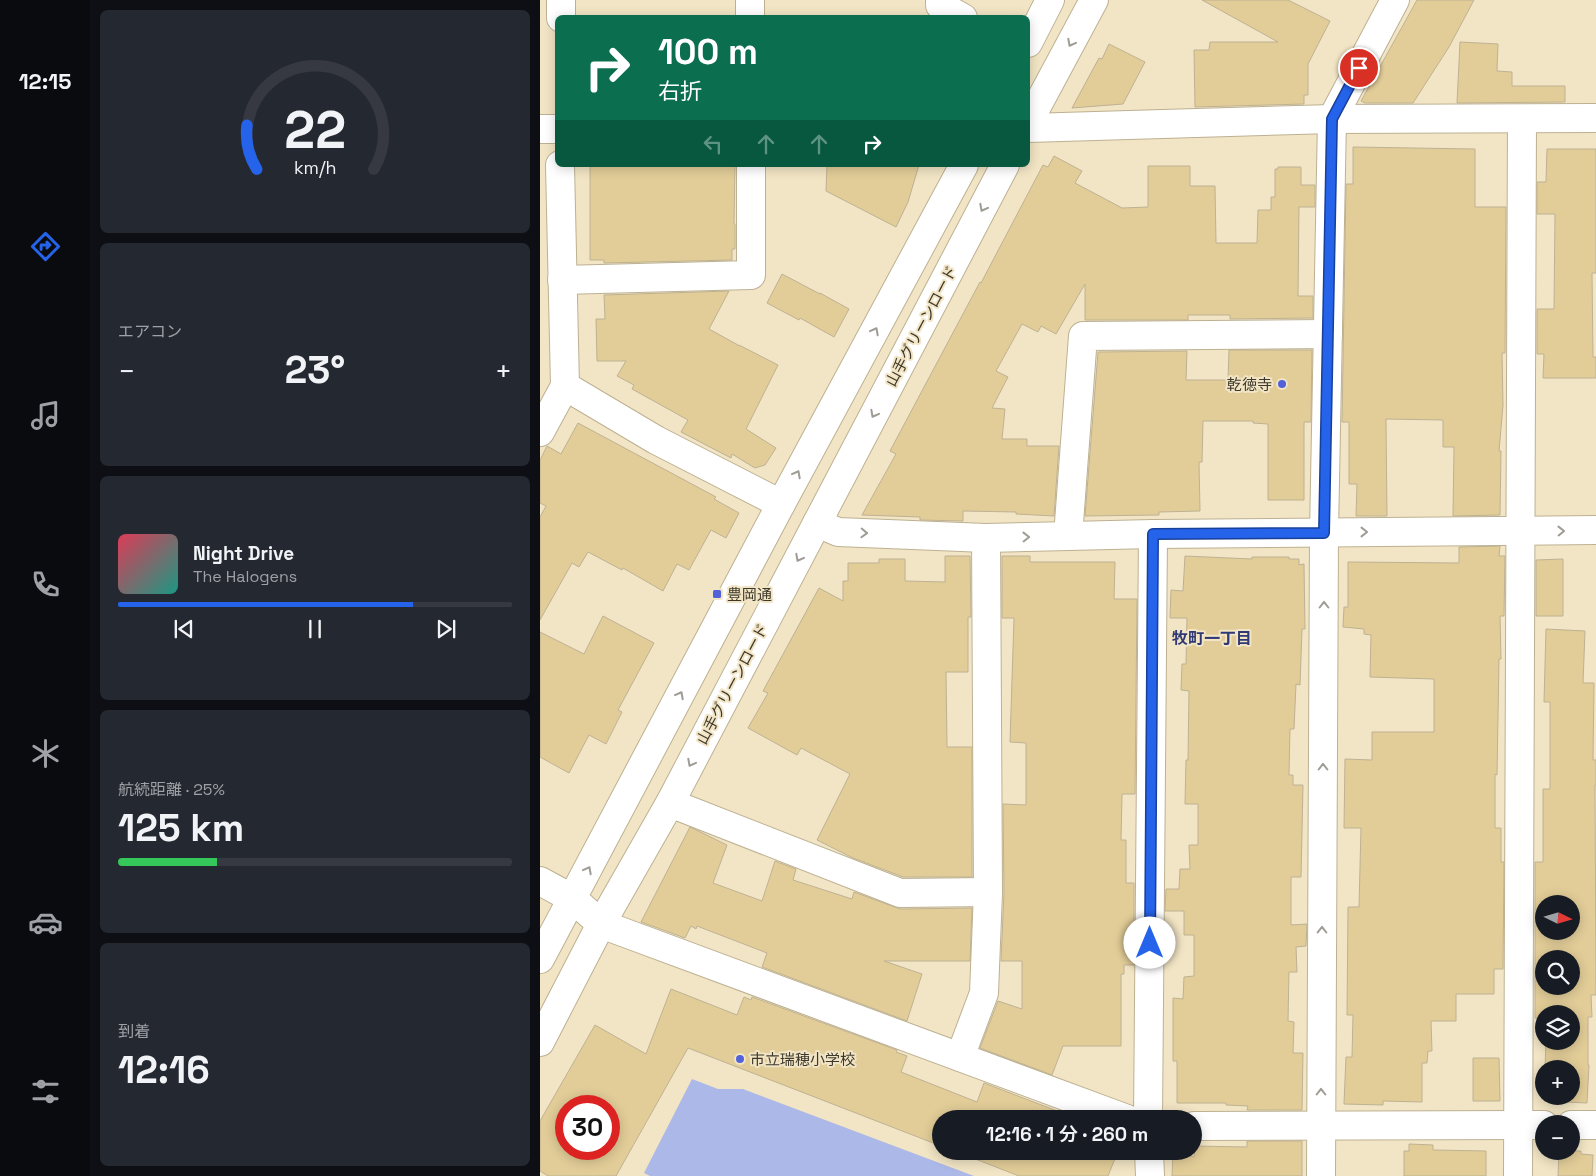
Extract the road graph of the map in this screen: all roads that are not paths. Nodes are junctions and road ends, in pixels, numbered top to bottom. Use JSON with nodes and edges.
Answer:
{"nodes":[{"id":1,"x":561,"y":0,"type":"edge"},
{"id":2,"x":750,"y":0,"type":"edge"},
{"id":3,"x":940,"y":0,"type":"edge"},
{"id":4,"x":1050,"y":0,"type":"edge"},
{"id":5,"x":1094,"y":0,"type":"edge"},
{"id":6,"x":1395,"y":0,"type":"edge"},
{"id":7,"x":561,"y":15,"type":"edge"},
{"id":8,"x":750,"y":15,"type":"edge"},
{"id":9,"x":958,"y":15,"type":"edge"},
{"id":10,"x":1030,"y":39,"type":"edge"},
{"id":11,"x":1522,"y":118,"type":"junction"},
{"id":12,"x":1596,"y":118,"type":"edge"},
{"id":13,"x":1030,"y":119,"type":"edge"},
{"id":14,"x":1332,"y":119,"type":"junction"},
{"id":15,"x":1030,"y":128,"type":"edge"},
{"id":16,"x":540,"y":129,"type":"edge"},
{"id":17,"x":555,"y":129,"type":"edge"},
{"id":18,"x":560,"y":167,"type":"edge"},
{"id":19,"x":751,"y":167,"type":"edge"},
{"id":20,"x":963,"y":167,"type":"edge"},
{"id":21,"x":1004,"y":167,"type":"edge"},
{"id":22,"x":562,"y":280,"type":"junction"},
{"id":23,"x":1328,"y":334,"type":"junction"},
{"id":24,"x":565,"y":386,"type":"junction"},
{"id":25,"x":540,"y":432,"type":"edge"},
{"id":26,"x":781,"y":504,"type":"junction"},
{"id":27,"x":817,"y":523,"type":"junction"},
{"id":28,"x":1596,"y":530,"type":"edge"},
{"id":29,"x":1520,"y":531,"type":"junction"},
{"id":30,"x":1324,"y":533,"type":"junction"},
{"id":31,"x":1153,"y":534,"type":"junction"},
{"id":32,"x":1068,"y":536,"type":"junction"},
{"id":33,"x":986,"y":538,"type":"junction"},
{"id":34,"x":670,"y":803,"type":"junction"},
{"id":35,"x":540,"y":881,"type":"edge"},
{"id":36,"x":988,"y":892,"type":"junction"},
{"id":37,"x":573,"y":899,"type":"junction"},
{"id":38,"x":601,"y":924,"type":"junction"},
{"id":39,"x":540,"y":959,"type":"edge"},
{"id":40,"x":540,"y":1042,"type":"edge"},
{"id":41,"x":960,"y":1057,"type":"junction"},
{"id":42,"x":1103,"y":1110,"type":"edge"},
{"id":43,"x":1148,"y":1110,"type":"edge"},
{"id":44,"x":1531,"y":1125,"type":"edge"},
{"id":45,"x":1580,"y":1125,"type":"edge"},
{"id":46,"x":1596,"y":1125,"type":"edge"},
{"id":47,"x":1202,"y":1126,"type":"edge"},
{"id":48,"x":1320,"y":1126,"type":"junction"},
{"id":49,"x":1149,"y":1160,"type":"edge"},
{"id":50,"x":1150,"y":1176,"type":"edge"},
{"id":51,"x":1321,"y":1176,"type":"edge"},
{"id":52,"x":1518,"y":1176,"type":"edge"}],
"edges":[{"from":1,"to":7,"type":"street"},
{"from":2,"to":8,"type":"street"},
{"from":3,"to":9,"type":"street"},
{"from":4,"to":10,"type":"street"},
{"from":5,"to":13,"type":"street","one_way":true},
{"from":6,"to":14,"type":"street"},
{"from":11,"to":12,"type":"street"},
{"from":11,"to":14,"type":"street"},
{"from":11,"to":29,"type":"street"},
{"from":14,"to":15,"type":"street"},
{"from":14,"to":23,"type":"street"},
{"from":16,"to":17,"type":"street"},
{"from":18,"to":22,"type":"street"},
{"from":19,"to":22,"type":"street"},
{"from":26,"to":20,"type":"street","one_way":true},
{"from":21,"to":27,"type":"street","name":"山手グリーンロード","one_way":true},
{"from":22,"to":24,"type":"street"},
{"from":23,"to":30,"type":"street"},
{"from":23,"to":32,"type":"street"},
{"from":24,"to":25,"type":"street"},
{"from":24,"to":26,"type":"street"},
{"from":37,"to":26,"type":"street","one_way":true},
{"from":27,"to":33,"type":"street","one_way":true},
{"from":27,"to":34,"type":"street","name":"山手グリーンロード","one_way":true},
{"from":29,"to":28,"type":"street","one_way":true},
{"from":30,"to":29,"type":"street","one_way":true},
{"from":29,"to":44,"type":"street"},
{"from":30,"to":31,"type":"street"},
{"from":48,"to":30,"type":"street","one_way":true},
{"from":31,"to":32,"type":"street"},
{"from":31,"to":43,"type":"street"},
{"from":33,"to":32,"type":"street","one_way":true},
{"from":33,"to":36,"type":"street"},
{"from":34,"to":36,"type":"street"},
{"from":34,"to":38,"type":"street","name":"山手グリーンロード"},
{"from":35,"to":37,"type":"street"},
{"from":36,"to":41,"type":"street"},
{"from":37,"to":38,"type":"street"},
{"from":37,"to":39,"type":"street"},
{"from":38,"to":40,"type":"street","name":"山手グリーンロード"},
{"from":38,"to":41,"type":"street"},
{"from":41,"to":42,"type":"street"},
{"from":44,"to":48,"type":"street"},
{"from":44,"to":52,"type":"street"},
{"from":45,"to":46,"type":"street"},
{"from":47,"to":48,"type":"street"},
{"from":48,"to":51,"type":"street"},
{"from":49,"to":50,"type":"street"}]}
